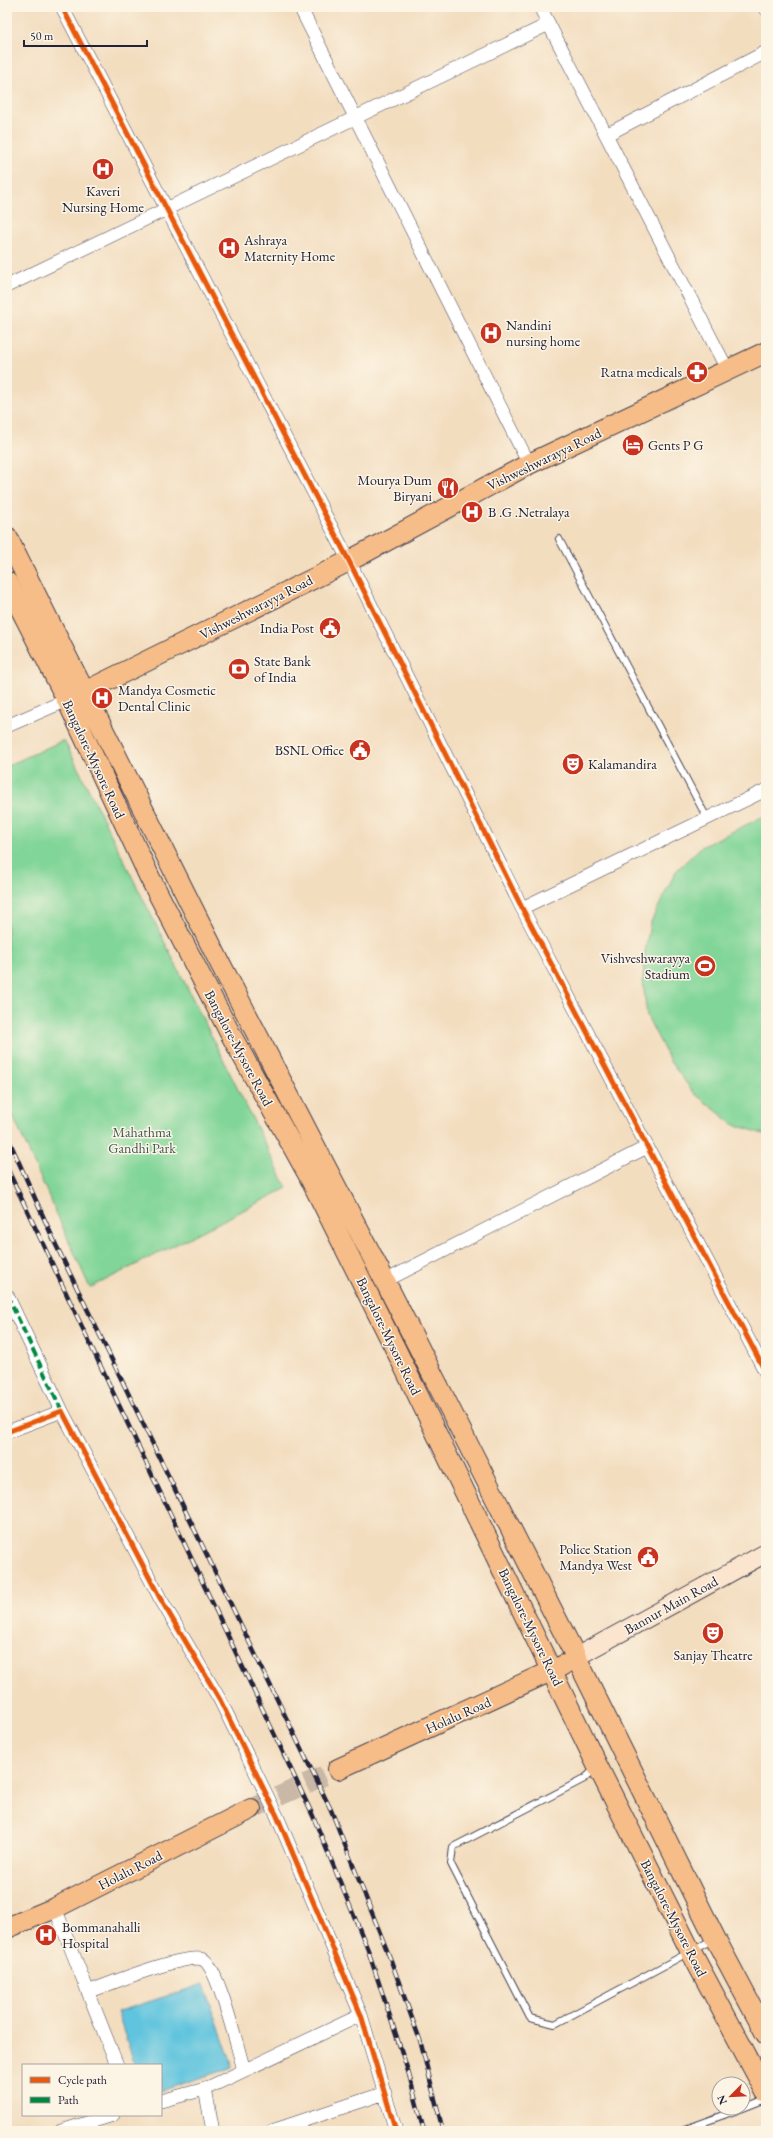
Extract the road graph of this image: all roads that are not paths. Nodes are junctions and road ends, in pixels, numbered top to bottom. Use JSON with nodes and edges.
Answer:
{"nodes":[{"id":1,"x":62,"y":7,"type":"edge"},
{"id":2,"x":300,"y":7,"type":"edge"},
{"id":3,"x":540,"y":7,"type":"edge"},
{"id":4,"x":549,"y":24,"type":"junction"},
{"id":5,"x":766,"y":52,"type":"edge"},
{"id":6,"x":356,"y":118,"type":"junction"},
{"id":7,"x":606,"y":135,"type":"junction"},
{"id":8,"x":166,"y":209,"type":"junction"},
{"id":9,"x":7,"y":286,"type":"edge"},
{"id":10,"x":766,"y":352,"type":"edge"},
{"id":11,"x":728,"y":371,"type":"junction"},
{"id":12,"x":529,"y":464,"type":"junction"},
{"id":13,"x":7,"y":537,"type":"edge"},
{"id":14,"x":559,"y":539,"type":"dead end"},
{"id":15,"x":349,"y":561,"type":"junction"},
{"id":16,"x":7,"y":582,"type":"edge"},
{"id":17,"x":75,"y":696,"type":"junction"},
{"id":18,"x":7,"y":726,"type":"edge"},
{"id":19,"x":766,"y":790,"type":"edge"},
{"id":20,"x":707,"y":818,"type":"junction"},
{"id":21,"x":522,"y":908,"type":"junction"},
{"id":22,"x":647,"y":1147,"type":"junction"},
{"id":23,"x":385,"y":1281,"type":"junction"},
{"id":24,"x":7,"y":1295,"type":"edge"},
{"id":25,"x":766,"y":1374,"type":"edge"},
{"id":26,"x":62,"y":1411,"type":"junction"},
{"id":27,"x":7,"y":1432,"type":"edge"},
{"id":28,"x":766,"y":1553,"type":"edge"},
{"id":29,"x":576,"y":1658,"type":"junction"},
{"id":30,"x":552,"y":1671,"type":"junction"},
{"id":31,"x":598,"y":1767,"type":"junction"},
{"id":32,"x":338,"y":1769,"type":"tunnel mouth"},
{"id":33,"x":251,"y":1809,"type":"tunnel mouth"},
{"id":34,"x":55,"y":1908,"type":"junction"},
{"id":35,"x":7,"y":1928,"type":"edge"},
{"id":36,"x":716,"y":1938,"type":"junction"},
{"id":37,"x":690,"y":1950,"type":"junction"},
{"id":38,"x":88,"y":1992,"type":"junction"},
{"id":39,"x":361,"y":2016,"type":"junction"},
{"id":40,"x":766,"y":2034,"type":"edge"},
{"id":41,"x":117,"y":2064,"type":"edge"},
{"id":42,"x":244,"y":2070,"type":"junction"},
{"id":43,"x":205,"y":2089,"type":"junction"},
{"id":44,"x":766,"y":2092,"type":"edge"},
{"id":45,"x":385,"y":2093,"type":"junction"},
{"id":46,"x":766,"y":2099,"type":"edge"},
{"id":47,"x":162,"y":2101,"type":"edge"},
{"id":48,"x":751,"y":2105,"type":"edge"},
{"id":49,"x":110,"y":2116,"type":"edge"},
{"id":50,"x":721,"y":2116,"type":"edge"},
{"id":51,"x":61,"y":2131,"type":"edge"},
{"id":52,"x":213,"y":2131,"type":"edge"},
{"id":53,"x":272,"y":2131,"type":"edge"},
{"id":54,"x":396,"y":2131,"type":"edge"},
{"id":55,"x":680,"y":2131,"type":"edge"}],
"edges":[{"from":1,"to":8,"type":"street"},
{"from":2,"to":6,"type":"street"},
{"from":3,"to":4,"type":"street"},
{"from":4,"to":6,"type":"street"},
{"from":4,"to":7,"type":"street"},
{"from":5,"to":7,"type":"street"},
{"from":6,"to":8,"type":"street"},
{"from":6,"to":12,"type":"street"},
{"from":7,"to":11,"type":"street"},
{"from":8,"to":9,"type":"street"},
{"from":8,"to":15,"type":"street"},
{"from":10,"to":11,"type":"main road","name":"Vishweshwarayya Road"},
{"from":11,"to":12,"type":"main road","name":"Vishweshwarayya Road"},
{"from":12,"to":15,"type":"main road","name":"Vishweshwarayya Road"},
{"from":13,"to":17,"type":"main road","name":"Bangalore-Mysore Road"},
{"from":14,"to":20,"type":"lane"},
{"from":15,"to":17,"type":"main road","name":"Vishweshwarayya Road"},
{"from":15,"to":21,"type":"street"},
{"from":16,"to":17,"type":"main road","name":"Bangalore-Mysore Road"},
{"from":17,"to":18,"type":"street"},
{"from":17,"to":23,"type":"main road","name":"Bangalore-Mysore Road"},
{"from":17,"to":30,"type":"main road","name":"Bangalore-Mysore Road"},
{"from":19,"to":20,"type":"street"},
{"from":20,"to":21,"type":"street"},
{"from":21,"to":22,"type":"street"},
{"from":22,"to":23,"type":"street"},
{"from":22,"to":25,"type":"street"},
{"from":23,"to":29,"type":"main road","name":"Bangalore-Mysore Road"},
{"from":24,"to":26,"type":"street"},
{"from":26,"to":27,"type":"street"},
{"from":26,"to":39,"type":"street"},
{"from":28,"to":29,"type":"main road","name":"Bannur Main Road"},
{"from":29,"to":30,"type":"main road","name":"Holalu Road"},
{"from":29,"to":36,"type":"main road","name":"Bangalore-Mysore Road"},
{"from":30,"to":31,"type":"main road","name":"Bangalore-Mysore Road"},
{"from":30,"to":32,"type":"main road","name":"Holalu Road"},
{"from":31,"to":37,"type":"main road","name":"Bangalore-Mysore Road"},
{"from":31,"to":37,"type":"lane"},
{"from":33,"to":34,"type":"main road","name":"Holalu Road"},
{"from":34,"to":35,"type":"main road","name":"Holalu Road"},
{"from":34,"to":38,"type":"street"},
{"from":36,"to":37,"type":"lane"},
{"from":36,"to":40,"type":"main road","name":"Bangalore-Mysore Road"},
{"from":37,"to":44,"type":"main road","name":"Bangalore-Mysore Road"},
{"from":38,"to":41,"type":"street"},
{"from":38,"to":42,"type":"street"},
{"from":39,"to":42,"type":"street"},
{"from":39,"to":45,"type":"street"},
{"from":42,"to":43,"type":"street"},
{"from":43,"to":47,"type":"street"},
{"from":43,"to":52,"type":"street"},
{"from":45,"to":53,"type":"street"},
{"from":45,"to":54,"type":"street"},
{"from":46,"to":48,"type":"lane"},
{"from":49,"to":51,"type":"street"},
{"from":50,"to":55,"type":"lane"}]}
